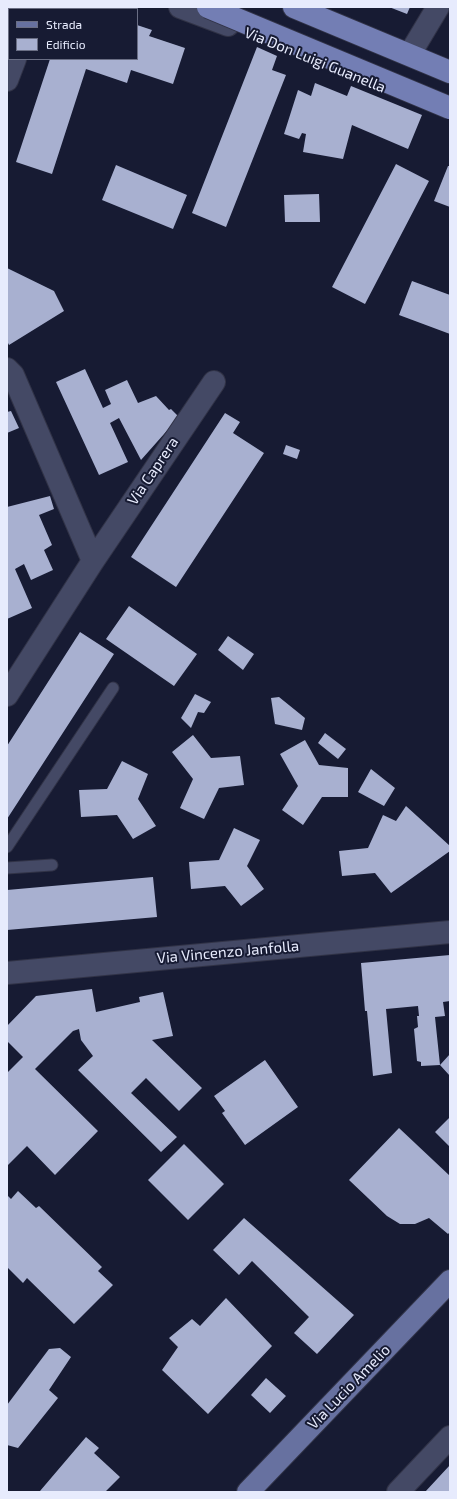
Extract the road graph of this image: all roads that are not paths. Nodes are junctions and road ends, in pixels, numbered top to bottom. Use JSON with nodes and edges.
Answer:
{"nodes":[{"id":1,"x":180,"y":7,"type":"edge"},
{"id":2,"x":208,"y":7,"type":"edge"},
{"id":3,"x":294,"y":7,"type":"edge"},
{"id":4,"x":314,"y":7,"type":"edge"},
{"id":5,"x":438,"y":7,"type":"edge"},
{"id":6,"x":232,"y":16,"type":"edge"},
{"id":7,"x":414,"y":47,"type":"junction"},
{"id":8,"x":15,"y":60,"type":"edge"},
{"id":9,"x":450,"y":62,"type":"edge"},
{"id":10,"x":450,"y":72,"type":"edge"},
{"id":11,"x":7,"y":80,"type":"edge"},
{"id":12,"x":449,"y":111,"type":"edge"},
{"id":13,"x":7,"y":369,"type":"edge"},
{"id":14,"x":214,"y":382,"type":"dead end"},
{"id":15,"x":93,"y":561,"type":"junction"},
{"id":16,"x":10,"y":683,"type":"edge"},
{"id":17,"x":113,"y":688,"type":"dead end"},
{"id":18,"x":7,"y":847,"type":"edge"},
{"id":19,"x":52,"y":865,"type":"dead end"},
{"id":20,"x":7,"y":868,"type":"edge"},
{"id":21,"x":450,"y":932,"type":"edge"},
{"id":22,"x":7,"y":973,"type":"edge"},
{"id":23,"x":450,"y":1281,"type":"edge"},
{"id":24,"x":450,"y":1437,"type":"edge"},
{"id":25,"x":248,"y":1492,"type":"edge"},
{"id":26,"x":398,"y":1492,"type":"edge"}],
"edges":[{"from":1,"to":6,"type":"street","name":"Via Don Luigi Guanella"},
{"from":2,"to":12,"type":"highway","bridge":true},
{"from":3,"to":10,"type":"highway"},
{"from":4,"to":7,"type":"street"},
{"from":5,"to":7,"type":"street"},
{"from":6,"to":12,"type":"street","name":"Via Don Luigi Guanella"},
{"from":7,"to":9,"type":"street"},
{"from":8,"to":11,"type":"street"},
{"from":13,"to":15,"type":"street"},
{"from":14,"to":15,"type":"street","name":"Via Caprera"},
{"from":15,"to":16,"type":"street","name":"Via Caprera"},
{"from":17,"to":18,"type":"lane"},
{"from":19,"to":20,"type":"lane"},
{"from":21,"to":22,"type":"street","name":"Via Vincenzo Janfolla"},
{"from":23,"to":25,"type":"main road","name":"Via Lucio Amelio"},
{"from":24,"to":26,"type":"street"}]}
